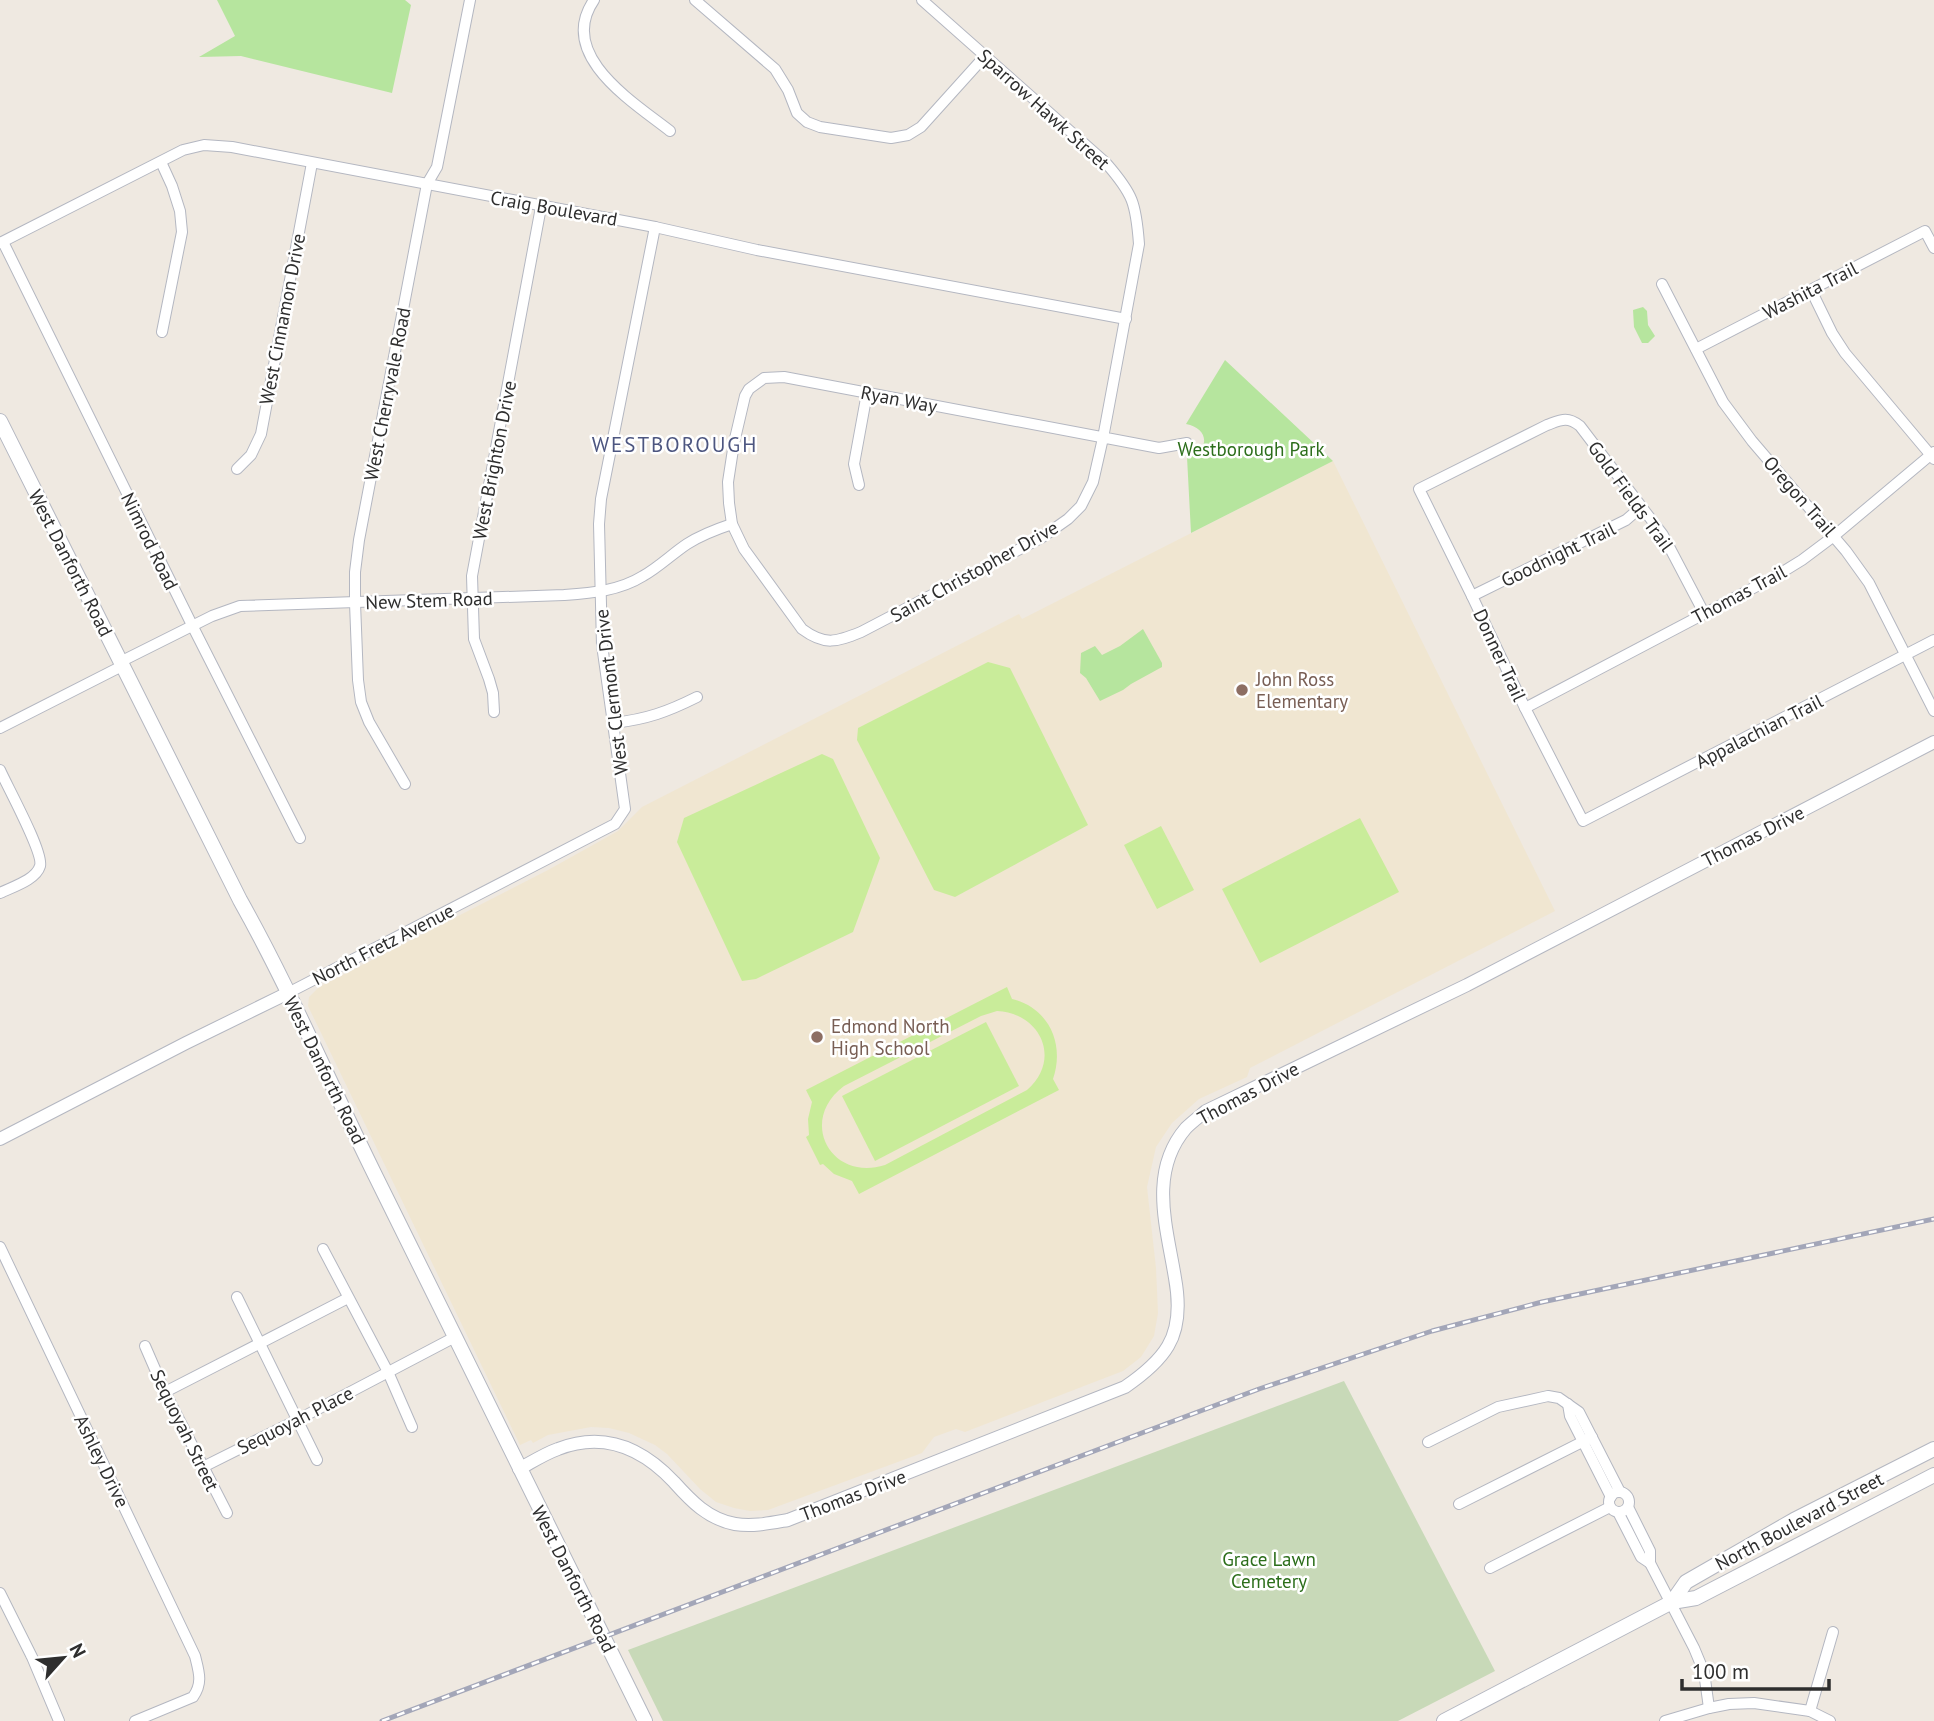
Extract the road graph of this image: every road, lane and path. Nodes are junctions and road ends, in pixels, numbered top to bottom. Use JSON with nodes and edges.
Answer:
{"nodes":[{"id":1,"x":470,"y":0,"type":"edge"},
{"id":2,"x":594,"y":0,"type":"edge"},
{"id":3,"x":695,"y":0,"type":"edge"},
{"id":4,"x":930,"y":2,"type":"edge"},
{"id":5,"x":985,"y":56,"type":"junction"},
{"id":6,"x":670,"y":131,"type":"dead end"},
{"id":7,"x":161,"y":162,"type":"junction"},
{"id":8,"x":312,"y":163,"type":"junction"},
{"id":9,"x":427,"y":184,"type":"junction"},
{"id":10,"x":541,"y":206,"type":"junction"},
{"id":11,"x":655,"y":227,"type":"junction"},
{"id":12,"x":2,"y":243,"type":"edge"},
{"id":13,"x":1934,"y":248,"type":"edge"},
{"id":14,"x":1662,"y":284,"type":"dead end"},
{"id":15,"x":1811,"y":290,"type":"junction"},
{"id":16,"x":1126,"y":319,"type":"junction"},
{"id":17,"x":162,"y":332,"type":"dead end"},
{"id":18,"x":1696,"y":349,"type":"junction"},
{"id":19,"x":867,"y":393,"type":"junction"},
{"id":20,"x":0,"y":421,"type":"edge"},
{"id":21,"x":1103,"y":438,"type":"junction"},
{"id":22,"x":1187,"y":443,"type":"dead end"},
{"id":23,"x":1933,"y":455,"type":"edge"},
{"id":24,"x":237,"y":468,"type":"dead end"},
{"id":25,"x":859,"y":485,"type":"dead end"},
{"id":26,"x":1419,"y":489,"type":"joint"},
{"id":27,"x":1641,"y":508,"type":"junction"},
{"id":28,"x":733,"y":524,"type":"junction"},
{"id":29,"x":1834,"y":536,"type":"junction"},
{"id":30,"x":600,"y":592,"type":"junction"},
{"id":31,"x":1472,"y":596,"type":"junction"},
{"id":32,"x":473,"y":597,"type":"junction"},
{"id":33,"x":355,"y":603,"type":"junction"},
{"id":34,"x":1704,"y":613,"type":"junction"},
{"id":35,"x":192,"y":625,"type":"junction"},
{"id":36,"x":1934,"y":640,"type":"edge"},
{"id":37,"x":1905,"y":655,"type":"junction"},
{"id":38,"x":121,"y":664,"type":"junction"},
{"id":39,"x":696,"y":696,"type":"dead end"},
{"id":40,"x":1525,"y":708,"type":"junction"},
{"id":41,"x":1934,"y":711,"type":"edge"},
{"id":42,"x":494,"y":712,"type":"dead end"},
{"id":43,"x":614,"y":723,"type":"junction"},
{"id":44,"x":0,"y":728,"type":"edge"},
{"id":45,"x":1934,"y":742,"type":"edge"},
{"id":46,"x":0,"y":770,"type":"edge"},
{"id":47,"x":405,"y":784,"type":"dead end"},
{"id":48,"x":1583,"y":821,"type":"joint"},
{"id":49,"x":615,"y":824,"type":"joint"},
{"id":50,"x":300,"y":838,"type":"dead end"},
{"id":51,"x":0,"y":893,"type":"edge"},
{"id":52,"x":288,"y":993,"type":"junction"},
{"id":53,"x":0,"y":1139,"type":"edge"},
{"id":54,"x":0,"y":1247,"type":"edge"},
{"id":55,"x":323,"y":1249,"type":"dead end"},
{"id":56,"x":237,"y":1297,"type":"dead end"},
{"id":57,"x":348,"y":1298,"type":"junction"},
{"id":58,"x":455,"y":1337,"type":"junction"},
{"id":59,"x":259,"y":1343,"type":"junction"},
{"id":60,"x":145,"y":1346,"type":"dead end"},
{"id":61,"x":388,"y":1372,"type":"junction"},
{"id":62,"x":164,"y":1392,"type":"junction"},
{"id":63,"x":297,"y":1420,"type":"junction"},
{"id":64,"x":412,"y":1427,"type":"dead end"},
{"id":65,"x":1588,"y":1439,"type":"junction"},
{"id":66,"x":1428,"y":1442,"type":"dead end"},
{"id":67,"x":1934,"y":1449,"type":"edge"},
{"id":68,"x":317,"y":1460,"type":"dead end"},
{"id":69,"x":203,"y":1467,"type":"junction"},
{"id":70,"x":519,"y":1469,"type":"junction"},
{"id":71,"x":1934,"y":1475,"type":"edge"},
{"id":72,"x":1618,"y":1503,"type":"junction"},
{"id":73,"x":1459,"y":1504,"type":"dead end"},
{"id":74,"x":227,"y":1513,"type":"dead end"},
{"id":75,"x":1490,"y":1568,"type":"dead end"},
{"id":76,"x":0,"y":1593,"type":"edge"},
{"id":77,"x":1672,"y":1601,"type":"junction"},
{"id":78,"x":1833,"y":1632,"type":"dead end"},
{"id":79,"x":1709,"y":1708,"type":"junction"},
{"id":80,"x":1810,"y":1711,"type":"junction"},
{"id":81,"x":59,"y":1721,"type":"edge"},
{"id":82,"x":135,"y":1721,"type":"edge"},
{"id":83,"x":645,"y":1721,"type":"edge"},
{"id":84,"x":1444,"y":1721,"type":"edge"},
{"id":85,"x":1665,"y":1721,"type":"edge"},
{"id":86,"x":1830,"y":1721,"type":"edge"}],
"edges":[{"from":1,"to":9,"type":"street","name":"West Cherryvale Road"},
{"from":2,"to":6,"type":"street"},
{"from":3,"to":5,"type":"street"},
{"from":4,"to":5,"type":"street","name":"Sparrow Hawk Street"},
{"from":5,"to":16,"type":"street","name":"Sparrow Hawk Street"},
{"from":7,"to":8,"type":"street","name":"Craig Boulevard"},
{"from":7,"to":12,"type":"street","name":"Craig Boulevard"},
{"from":7,"to":17,"type":"street"},
{"from":8,"to":9,"type":"street","name":"Craig Boulevard"},
{"from":8,"to":24,"type":"street","name":"West Cinnamon Drive"},
{"from":9,"to":10,"type":"street","name":"Craig Boulevard"},
{"from":9,"to":33,"type":"street","name":"West Cherryvale Road"},
{"from":10,"to":11,"type":"street","name":"Craig Boulevard"},
{"from":10,"to":32,"type":"street","name":"West Brighton Drive"},
{"from":11,"to":16,"type":"street","name":"Craig Boulevard"},
{"from":11,"to":30,"type":"street","name":"West Clermont Drive"},
{"from":12,"to":35,"type":"street","name":"Nimrod Road"},
{"from":13,"to":15,"type":"street","name":"Washita Trail"},
{"from":14,"to":18,"type":"street","name":"Oregon Trail"},
{"from":15,"to":18,"type":"street","name":"Washita Trail"},
{"from":15,"to":23,"type":"street"},
{"from":16,"to":21,"type":"street","name":"Saint Christopher Drive"},
{"from":18,"to":29,"type":"street","name":"Oregon Trail"},
{"from":19,"to":21,"type":"street","name":"Ryan Way"},
{"from":19,"to":25,"type":"street"},
{"from":19,"to":28,"type":"street","name":"Ryan Way"},
{"from":20,"to":38,"type":"main road","name":"West Danforth Road"},
{"from":21,"to":22,"type":"street","name":"Ryan Way"},
{"from":21,"to":28,"type":"street","name":"Saint Christopher Drive"},
{"from":23,"to":29,"type":"street","name":"Thomas Trail"},
{"from":26,"to":27,"type":"street","name":"Gold Fields Trail"},
{"from":26,"to":31,"type":"street","name":"Donner Trail"},
{"from":27,"to":31,"type":"street","name":"Goodnight Trail"},
{"from":27,"to":34,"type":"street","name":"Gold Fields Trail"},
{"from":28,"to":30,"type":"street","name":"New Stem Road"},
{"from":29,"to":34,"type":"street","name":"Thomas Trail"},
{"from":29,"to":37,"type":"street","name":"Oregon Trail"},
{"from":30,"to":32,"type":"street","name":"New Stem Road"},
{"from":30,"to":43,"type":"street","name":"West Clermont Drive"},
{"from":31,"to":40,"type":"street","name":"Donner Trail"},
{"from":32,"to":33,"type":"street","name":"New Stem Road"},
{"from":32,"to":42,"type":"street","name":"West Brighton Drive"},
{"from":33,"to":35,"type":"street","name":"New Stem Road"},
{"from":33,"to":47,"type":"street","name":"West Cherryvale Road"},
{"from":34,"to":40,"type":"street","name":"Thomas Trail"},
{"from":35,"to":38,"type":"street","name":"New Stem Road"},
{"from":35,"to":50,"type":"street","name":"Nimrod Road"},
{"from":36,"to":37,"type":"street","name":"Appalachian Trail"},
{"from":37,"to":41,"type":"street","name":"Oregon Trail"},
{"from":37,"to":48,"type":"street","name":"Appalachian Trail"},
{"from":38,"to":44,"type":"street","name":"New Stem Road"},
{"from":38,"to":52,"type":"main road","name":"West Danforth Road"},
{"from":39,"to":43,"type":"street"},
{"from":40,"to":48,"type":"street","name":"Donner Trail"},
{"from":43,"to":49,"type":"street","name":"West Clermont Drive"},
{"from":45,"to":70,"type":"street","name":"Thomas Drive"},
{"from":46,"to":51,"type":"street"},
{"from":49,"to":52,"type":"street","name":"North Fretz Avenue"},
{"from":52,"to":53,"type":"street","name":"North Fretz Avenue"},
{"from":52,"to":58,"type":"main road","name":"West Danforth Road"},
{"from":54,"to":82,"type":"street","name":"Ashley Drive"},
{"from":55,"to":57,"type":"street"},
{"from":56,"to":59,"type":"street"},
{"from":57,"to":59,"type":"street"},
{"from":57,"to":61,"type":"street"},
{"from":58,"to":61,"type":"street","name":"Sequoyah Place"},
{"from":58,"to":70,"type":"main road","name":"West Danforth Road"},
{"from":59,"to":62,"type":"street"},
{"from":59,"to":63,"type":"street"},
{"from":60,"to":62,"type":"street","name":"Sequoyah Street"},
{"from":61,"to":63,"type":"street","name":"Sequoyah Place"},
{"from":61,"to":64,"type":"street"},
{"from":62,"to":69,"type":"street","name":"Sequoyah Street"},
{"from":63,"to":68,"type":"street"},
{"from":63,"to":69,"type":"street","name":"Sequoyah Place"},
{"from":65,"to":66,"type":"street"},
{"from":65,"to":72,"type":"street"},
{"from":65,"to":73,"type":"street"},
{"from":67,"to":77,"type":"main road","name":"North Boulevard Street"},
{"from":69,"to":74,"type":"street","name":"Sequoyah Street"},
{"from":70,"to":83,"type":"main road","name":"West Danforth Road"},
{"from":71,"to":77,"type":"main road","name":"North Boulevard Street"},
{"from":72,"to":75,"type":"street"},
{"from":72,"to":77,"type":"street"},
{"from":76,"to":81,"type":"street"},
{"from":77,"to":79,"type":"street"},
{"from":77,"to":84,"type":"main road","name":"North Boulevard Street"},
{"from":78,"to":80,"type":"street"},
{"from":79,"to":80,"type":"street"},
{"from":79,"to":85,"type":"street"},
{"from":80,"to":86,"type":"street"}]}
